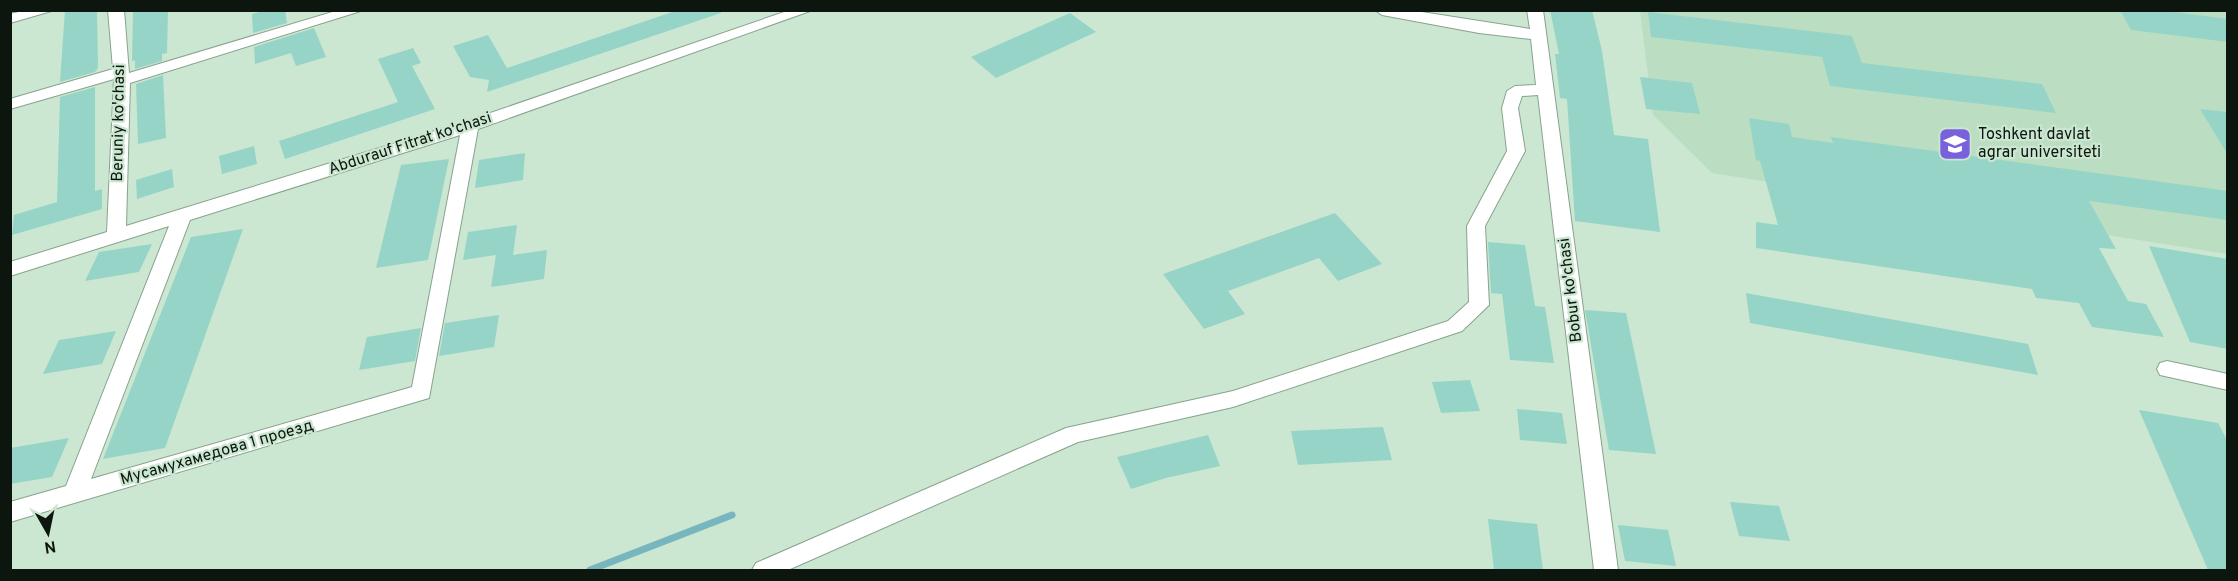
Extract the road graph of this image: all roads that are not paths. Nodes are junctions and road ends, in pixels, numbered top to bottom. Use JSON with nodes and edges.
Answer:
{"nodes":[{"id":1,"x":48,"y":10,"type":"edge"},
{"id":2,"x":116,"y":10,"type":"edge"},
{"id":3,"x":357,"y":10,"type":"edge"},
{"id":4,"x":806,"y":10,"type":"edge"},
{"id":5,"x":1382,"y":10,"type":"edge"},
{"id":6,"x":1535,"y":10,"type":"edge"},
{"id":7,"x":10,"y":19,"type":"edge"},
{"id":8,"x":1539,"y":35,"type":"junction"},
{"id":9,"x":121,"y":76,"type":"junction"},
{"id":10,"x":1547,"y":90,"type":"junction"},
{"id":11,"x":10,"y":104,"type":"edge"},
{"id":12,"x":470,"y":126,"type":"junction"},
{"id":13,"x":182,"y":216,"type":"junction"},
{"id":14,"x":116,"y":236,"type":"junction"},
{"id":15,"x":10,"y":269,"type":"edge"},
{"id":16,"x":2167,"y":369,"type":"dead end"},
{"id":17,"x":2228,"y":382,"type":"edge"},
{"id":18,"x":74,"y":494,"type":"junction"},
{"id":19,"x":10,"y":512,"type":"edge"},
{"id":20,"x":764,"y":570,"type":"edge"},
{"id":21,"x":1606,"y":570,"type":"edge"}],
"edges":[{"from":1,"to":7,"type":"street"},
{"from":2,"to":9,"type":"street","name":"Beruniy ko'chasi"},
{"from":3,"to":9,"type":"street"},
{"from":4,"to":12,"type":"street","name":"Abdurauf Fitrat ko'chasi"},
{"from":5,"to":8,"type":"street"},
{"from":6,"to":8,"type":"street","name":"Bobur ko'chasi"},
{"from":8,"to":10,"type":"street","name":"Bobur ko'chasi"},
{"from":9,"to":11,"type":"street"},
{"from":9,"to":14,"type":"street","name":"Beruniy ko'chasi"},
{"from":10,"to":20,"type":"street"},
{"from":10,"to":21,"type":"street","name":"Bobur ko'chasi"},
{"from":12,"to":13,"type":"street","name":"Abdurauf Fitrat ko'chasi"},
{"from":12,"to":18,"type":"street","name":"Мусамухамедова 1 проезд"},
{"from":13,"to":14,"type":"street","name":"Abdurauf Fitrat ko'chasi"},
{"from":13,"to":18,"type":"street"},
{"from":14,"to":15,"type":"street","name":"Abdurauf Fitrat ko'chasi"},
{"from":16,"to":17,"type":"street"},
{"from":18,"to":19,"type":"street","name":"Мусамухамедова 1 проезд"}]}
